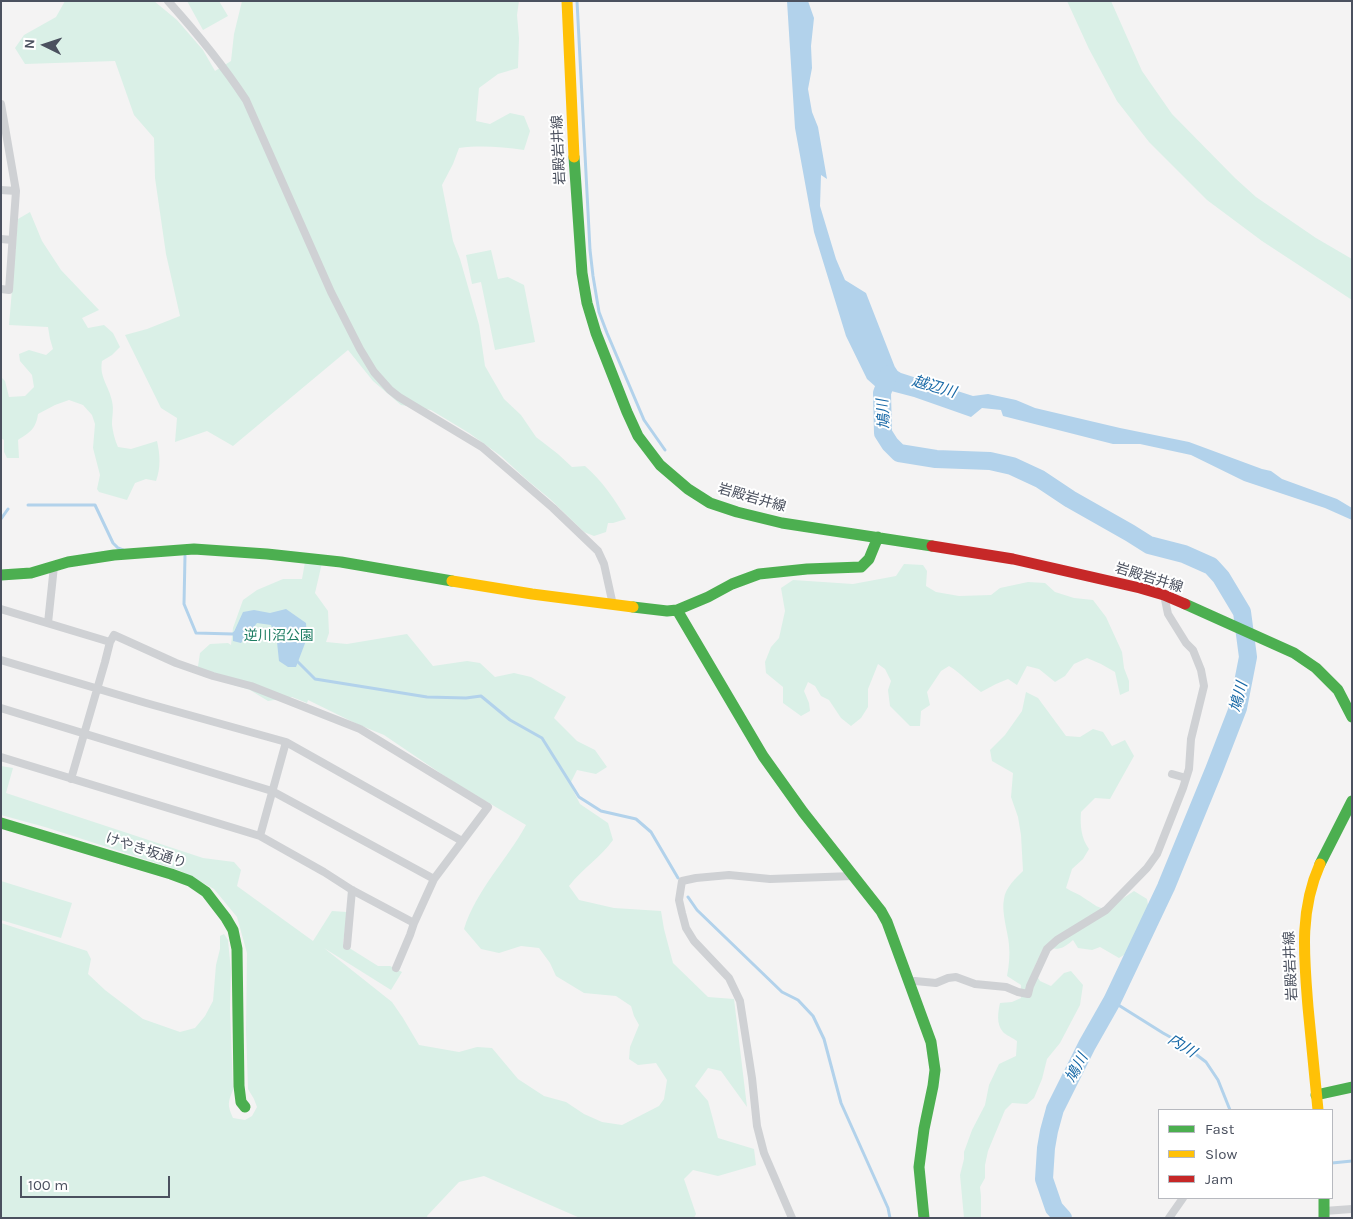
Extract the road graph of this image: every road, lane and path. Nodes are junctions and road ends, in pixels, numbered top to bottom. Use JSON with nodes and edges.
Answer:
{"nodes":[{"id":1,"x":168,"y":1,"type":"edge"},
{"id":2,"x":567,"y":1,"type":"edge"},
{"id":3,"x":1,"y":104,"type":"edge"},
{"id":4,"x":4,"y":132,"type":"edge"},
{"id":5,"x":1,"y":190,"type":"edge"},
{"id":6,"x":16,"y":191,"type":"junction"},
{"id":7,"x":1,"y":239,"type":"edge"},
{"id":8,"x":12,"y":240,"type":"junction"},
{"id":9,"x":1,"y":289,"type":"edge"},
{"id":10,"x":878,"y":537,"type":"junction"},
{"id":11,"x":54,"y":566,"type":"junction"},
{"id":12,"x":1,"y":575,"type":"edge"},
{"id":13,"x":1164,"y":595,"type":"junction"},
{"id":14,"x":613,"y":605,"type":"junction"},
{"id":15,"x":1,"y":609,"type":"edge"},
{"id":16,"x":677,"y":610,"type":"junction"},
{"id":17,"x":48,"y":623,"type":"junction"},
{"id":18,"x":110,"y":642,"type":"junction"},
{"id":19,"x":1,"y":660,"type":"edge"},
{"id":20,"x":97,"y":688,"type":"junction"},
{"id":21,"x":1,"y":708,"type":"edge"},
{"id":22,"x":1352,"y":716,"type":"edge"},
{"id":23,"x":84,"y":733,"type":"junction"},
{"id":24,"x":286,"y":742,"type":"junction"},
{"id":25,"x":1,"y":757,"type":"edge"},
{"id":26,"x":1172,"y":774,"type":"dead end"},
{"id":27,"x":71,"y":778,"type":"junction"},
{"id":28,"x":1186,"y":778,"type":"junction"},
{"id":29,"x":272,"y":791,"type":"junction"},
{"id":30,"x":1352,"y":801,"type":"edge"},
{"id":31,"x":1,"y":823,"type":"edge"},
{"id":32,"x":260,"y":836,"type":"junction"},
{"id":33,"x":462,"y":842,"type":"junction"},
{"id":34,"x":853,"y":876,"type":"junction"},
{"id":35,"x":434,"y":879,"type":"junction"},
{"id":36,"x":352,"y":890,"type":"junction"},
{"id":37,"x":414,"y":923,"type":"junction"},
{"id":38,"x":347,"y":946,"type":"dead end"},
{"id":39,"x":396,"y":968,"type":"dead end"},
{"id":40,"x":908,"y":982,"type":"junction"},
{"id":41,"x":1352,"y":1087,"type":"edge"},
{"id":42,"x":1316,"y":1094,"type":"junction"},
{"id":43,"x":245,"y":1107,"type":"dead end"},
{"id":44,"x":1318,"y":1109,"type":"edge"},
{"id":45,"x":1182,"y":1199,"type":"edge"},
{"id":46,"x":1324,"y":1199,"type":"edge"},
{"id":47,"x":1352,"y":1209,"type":"edge"},
{"id":48,"x":1324,"y":1214,"type":"edge"},
{"id":49,"x":792,"y":1218,"type":"edge"},
{"id":50,"x":924,"y":1218,"type":"edge"},
{"id":51,"x":1168,"y":1218,"type":"edge"}],
"edges":[{"from":1,"to":14,"type":"street"},
{"from":2,"to":10,"type":"street","name":"岩殿岩井線"},
{"from":3,"to":4,"type":"street"},
{"from":4,"to":6,"type":"street"},
{"from":5,"to":6,"type":"street"},
{"from":6,"to":8,"type":"street"},
{"from":7,"to":8,"type":"street"},
{"from":8,"to":9,"type":"street"},
{"from":10,"to":13,"type":"street","name":"岩殿岩井線"},
{"from":10,"to":16,"type":"street"},
{"from":11,"to":12,"type":"street"},
{"from":11,"to":14,"type":"street"},
{"from":11,"to":17,"type":"street"},
{"from":13,"to":22,"type":"street","name":"岩殿岩井線"},
{"from":13,"to":28,"type":"street"},
{"from":14,"to":16,"type":"street"},
{"from":15,"to":17,"type":"street"},
{"from":16,"to":34,"type":"street"},
{"from":17,"to":18,"type":"street"},
{"from":18,"to":20,"type":"street"},
{"from":18,"to":33,"type":"street"},
{"from":19,"to":20,"type":"street"},
{"from":20,"to":23,"type":"street"},
{"from":20,"to":24,"type":"street"},
{"from":21,"to":23,"type":"street"},
{"from":23,"to":27,"type":"street"},
{"from":23,"to":29,"type":"street"},
{"from":24,"to":29,"type":"street"},
{"from":24,"to":33,"type":"street"},
{"from":25,"to":27,"type":"street"},
{"from":26,"to":28,"type":"street"},
{"from":27,"to":32,"type":"street"},
{"from":28,"to":40,"type":"street"},
{"from":29,"to":32,"type":"street"},
{"from":29,"to":35,"type":"street"},
{"from":30,"to":42,"type":"street","name":"岩殿岩井線"},
{"from":31,"to":43,"type":"street","name":"けやき坂通り"},
{"from":32,"to":36,"type":"street"},
{"from":33,"to":35,"type":"street"},
{"from":34,"to":40,"type":"street"},
{"from":34,"to":49,"type":"street"},
{"from":35,"to":37,"type":"street"},
{"from":36,"to":37,"type":"street"},
{"from":36,"to":38,"type":"street"},
{"from":37,"to":39,"type":"street"},
{"from":40,"to":50,"type":"street"},
{"from":41,"to":42,"type":"street"},
{"from":42,"to":44,"type":"street","name":"岩殿岩井線"},
{"from":45,"to":51,"type":"street"},
{"from":46,"to":48,"type":"street"},
{"from":47,"to":48,"type":"street"}]}
